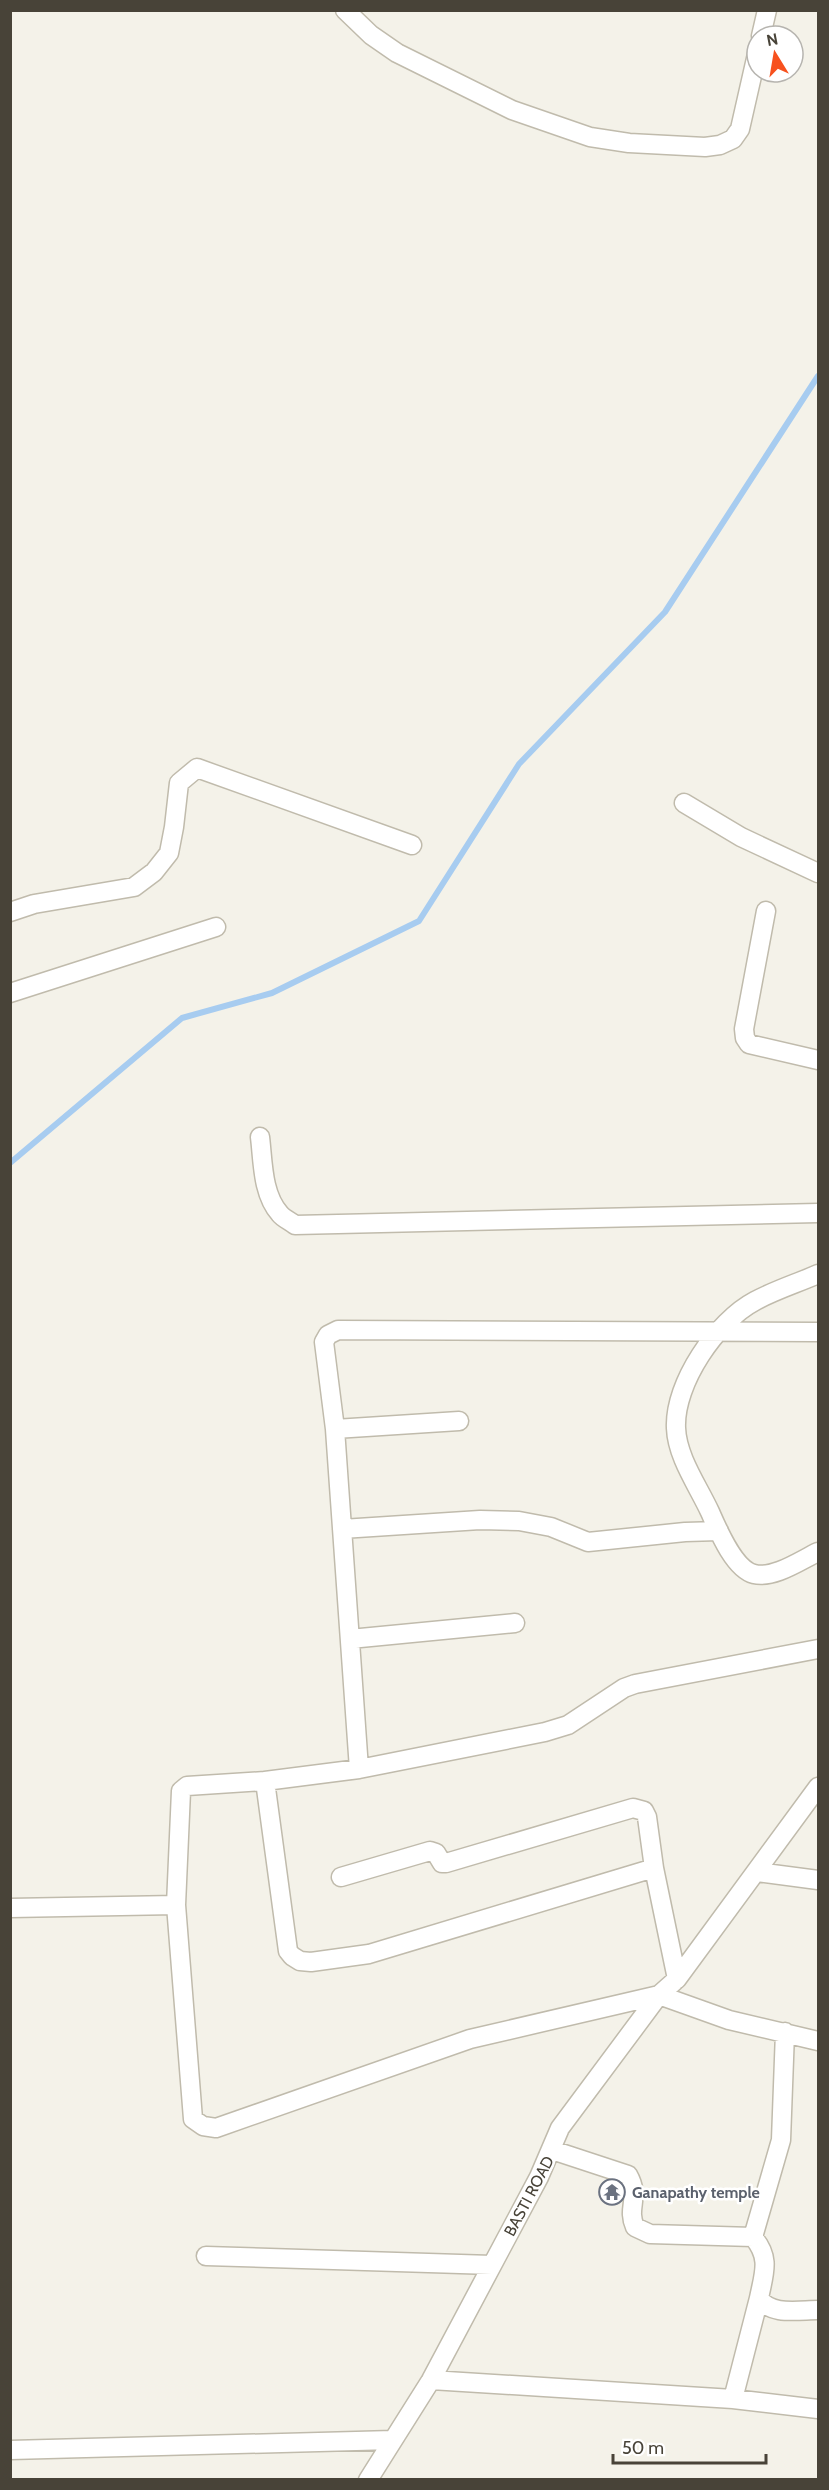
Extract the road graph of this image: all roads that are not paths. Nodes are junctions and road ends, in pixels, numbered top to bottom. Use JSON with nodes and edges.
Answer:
{"nodes":[{"id":1,"x":345,"y":10,"type":"edge"},
{"id":2,"x":750,"y":84,"type":"edge"},
{"id":3,"x":684,"y":803,"type":"dead end"},
{"id":4,"x":412,"y":845,"type":"dead end"},
{"id":5,"x":819,"y":873,"type":"edge"},
{"id":6,"x":766,"y":911,"type":"dead end"},
{"id":7,"x":10,"y":912,"type":"edge"},
{"id":8,"x":216,"y":927,"type":"dead end"},
{"id":9,"x":10,"y":993,"type":"edge"},
{"id":10,"x":819,"y":1060,"type":"edge"},
{"id":11,"x":260,"y":1137,"type":"dead end"},
{"id":12,"x":819,"y":1214,"type":"edge"},
{"id":13,"x":819,"y":1274,"type":"edge"},
{"id":14,"x":719,"y":1330,"type":"junction"},
{"id":15,"x":819,"y":1332,"type":"edge"},
{"id":16,"x":459,"y":1420,"type":"dead end"},
{"id":17,"x":335,"y":1429,"type":"junction"},
{"id":18,"x":342,"y":1528,"type":"junction"},
{"id":19,"x":719,"y":1531,"type":"junction"},
{"id":20,"x":819,"y":1552,"type":"edge"},
{"id":21,"x":515,"y":1623,"type":"dead end"},
{"id":22,"x":350,"y":1640,"type":"junction"},
{"id":23,"x":819,"y":1649,"type":"edge"},
{"id":24,"x":359,"y":1770,"type":"junction"},
{"id":25,"x":265,"y":1781,"type":"junction"},
{"id":26,"x":819,"y":1787,"type":"edge"},
{"id":27,"x":654,"y":1868,"type":"junction"},
{"id":28,"x":757,"y":1872,"type":"junction"},
{"id":29,"x":341,"y":1877,"type":"dead end"},
{"id":30,"x":819,"y":1880,"type":"edge"},
{"id":31,"x":176,"y":1905,"type":"junction"},
{"id":32,"x":10,"y":1908,"type":"edge"},
{"id":33,"x":677,"y":1979,"type":"junction"},
{"id":34,"x":659,"y":1995,"type":"junction"},
{"id":35,"x":785,"y":2032,"type":"junction"},
{"id":36,"x":819,"y":2041,"type":"edge"},
{"id":37,"x":552,"y":2150,"type":"junction"},
{"id":38,"x":753,"y":2237,"type":"junction"},
{"id":39,"x":206,"y":2256,"type":"dead end"},
{"id":40,"x":492,"y":2265,"type":"junction"},
{"id":41,"x":759,"y":2298,"type":"junction"},
{"id":42,"x":819,"y":2310,"type":"edge"},
{"id":43,"x":430,"y":2380,"type":"junction"},
{"id":44,"x":733,"y":2399,"type":"junction"},
{"id":45,"x":819,"y":2409,"type":"edge"},
{"id":46,"x":393,"y":2440,"type":"junction"},
{"id":47,"x":10,"y":2450,"type":"edge"},
{"id":48,"x":368,"y":2480,"type":"edge"}],
"edges":[{"from":1,"to":2,"type":"street"},
{"from":3,"to":5,"type":"street"},
{"from":4,"to":7,"type":"street"},
{"from":6,"to":10,"type":"street"},
{"from":8,"to":9,"type":"street"},
{"from":11,"to":12,"type":"street"},
{"from":13,"to":14,"type":"street"},
{"from":14,"to":15,"type":"street"},
{"from":14,"to":17,"type":"street"},
{"from":14,"to":19,"type":"street"},
{"from":16,"to":17,"type":"street"},
{"from":17,"to":18,"type":"street"},
{"from":18,"to":19,"type":"street"},
{"from":18,"to":22,"type":"street"},
{"from":19,"to":20,"type":"street"},
{"from":21,"to":22,"type":"street"},
{"from":22,"to":24,"type":"street"},
{"from":23,"to":24,"type":"street"},
{"from":24,"to":25,"type":"street"},
{"from":25,"to":27,"type":"street"},
{"from":25,"to":31,"type":"street"},
{"from":26,"to":28,"type":"street"},
{"from":27,"to":29,"type":"street"},
{"from":27,"to":33,"type":"street"},
{"from":28,"to":30,"type":"street"},
{"from":28,"to":33,"type":"street"},
{"from":31,"to":32,"type":"street"},
{"from":31,"to":34,"type":"street"},
{"from":33,"to":34,"type":"street"},
{"from":34,"to":35,"type":"street"},
{"from":34,"to":37,"type":"street"},
{"from":35,"to":36,"type":"street"},
{"from":35,"to":38,"type":"street"},
{"from":37,"to":38,"type":"street","name":"BASTI ROAD"},
{"from":37,"to":40,"type":"street","name":"BASTI ROAD"},
{"from":38,"to":41,"type":"street"},
{"from":39,"to":40,"type":"street"},
{"from":40,"to":43,"type":"street","name":"BASTI ROAD"},
{"from":41,"to":42,"type":"street"},
{"from":41,"to":44,"type":"street"},
{"from":43,"to":44,"type":"street"},
{"from":43,"to":46,"type":"street","name":"BASTI ROAD"},
{"from":44,"to":45,"type":"street"},
{"from":46,"to":47,"type":"street"},
{"from":46,"to":48,"type":"street","name":"BASTI ROAD"}]}
